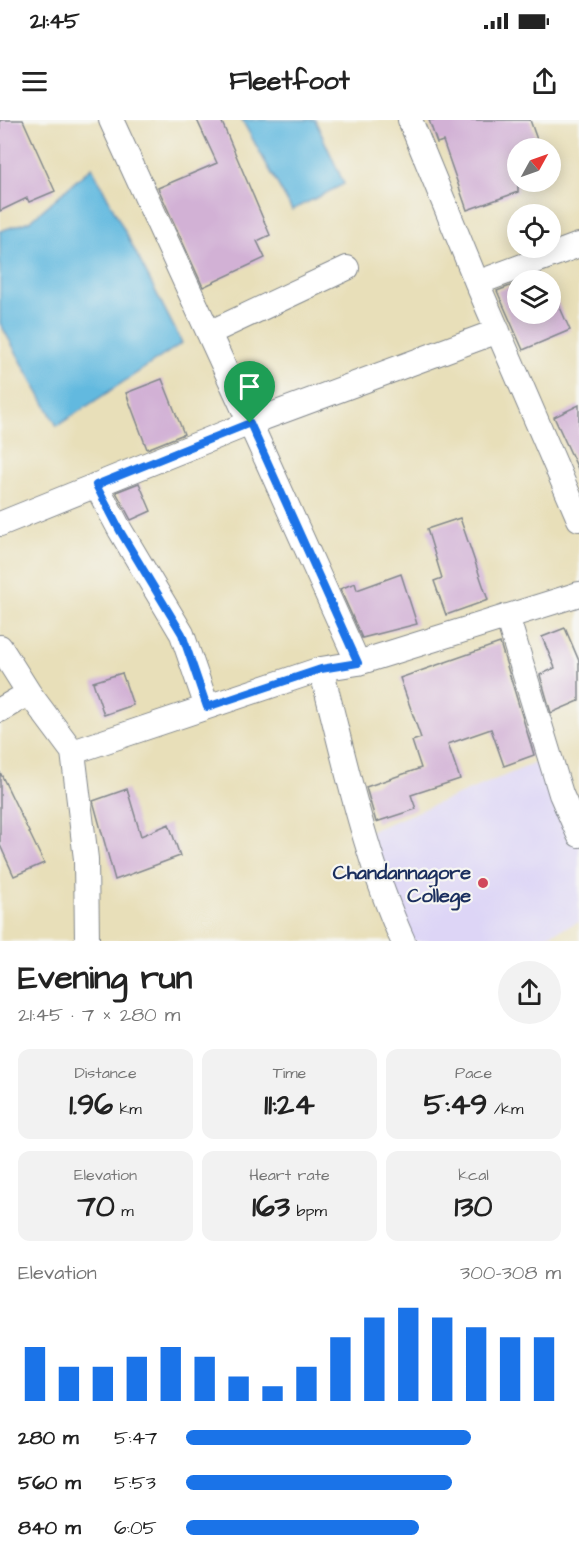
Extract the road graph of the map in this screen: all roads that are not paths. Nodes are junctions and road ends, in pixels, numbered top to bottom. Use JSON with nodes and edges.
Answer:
{"nodes":[{"id":1,"x":111,"y":120,"type":"edge"},
{"id":2,"x":410,"y":120,"type":"edge"},
{"id":3,"x":579,"y":245,"type":"edge"},
{"id":4,"x":347,"y":268,"type":"dead end"},
{"id":5,"x":477,"y":283,"type":"junction"},
{"id":6,"x":498,"y":331,"type":"junction"},
{"id":7,"x":209,"y":333,"type":"junction"},
{"id":8,"x":250,"y":423,"type":"junction"},
{"id":9,"x":96,"y":485,"type":"junction"},
{"id":10,"x":579,"y":519,"type":"edge"},
{"id":11,"x":0,"y":524,"type":"edge"},
{"id":12,"x":579,"y":594,"type":"edge"},
{"id":13,"x":507,"y":616,"type":"junction"},
{"id":14,"x":0,"y":646,"type":"edge"},
{"id":15,"x":358,"y":663,"type":"junction"},
{"id":16,"x":321,"y":669,"type":"junction"},
{"id":17,"x":29,"y":693,"type":"junction"},
{"id":18,"x":207,"y":707,"type":"junction"},
{"id":19,"x":0,"y":710,"type":"edge"},
{"id":20,"x":73,"y":752,"type":"junction"},
{"id":21,"x":579,"y":835,"type":"edge"},
{"id":22,"x":87,"y":941,"type":"edge"},
{"id":23,"x":403,"y":941,"type":"edge"}],
"edges":[{"from":1,"to":7,"type":"street"},
{"from":2,"to":5,"type":"street"},
{"from":3,"to":5,"type":"street"},
{"from":4,"to":7,"type":"street"},
{"from":5,"to":6,"type":"street"},
{"from":6,"to":8,"type":"street"},
{"from":6,"to":10,"type":"street"},
{"from":7,"to":8,"type":"street"},
{"from":8,"to":9,"type":"street"},
{"from":8,"to":15,"type":"street"},
{"from":9,"to":11,"type":"street"},
{"from":9,"to":18,"type":"street"},
{"from":12,"to":13,"type":"street"},
{"from":13,"to":15,"type":"street"},
{"from":13,"to":21,"type":"street"},
{"from":14,"to":17,"type":"street"},
{"from":15,"to":16,"type":"street"},
{"from":16,"to":18,"type":"street"},
{"from":16,"to":23,"type":"street"},
{"from":17,"to":19,"type":"street"},
{"from":17,"to":20,"type":"street"},
{"from":18,"to":20,"type":"street"},
{"from":20,"to":22,"type":"street"}]}
